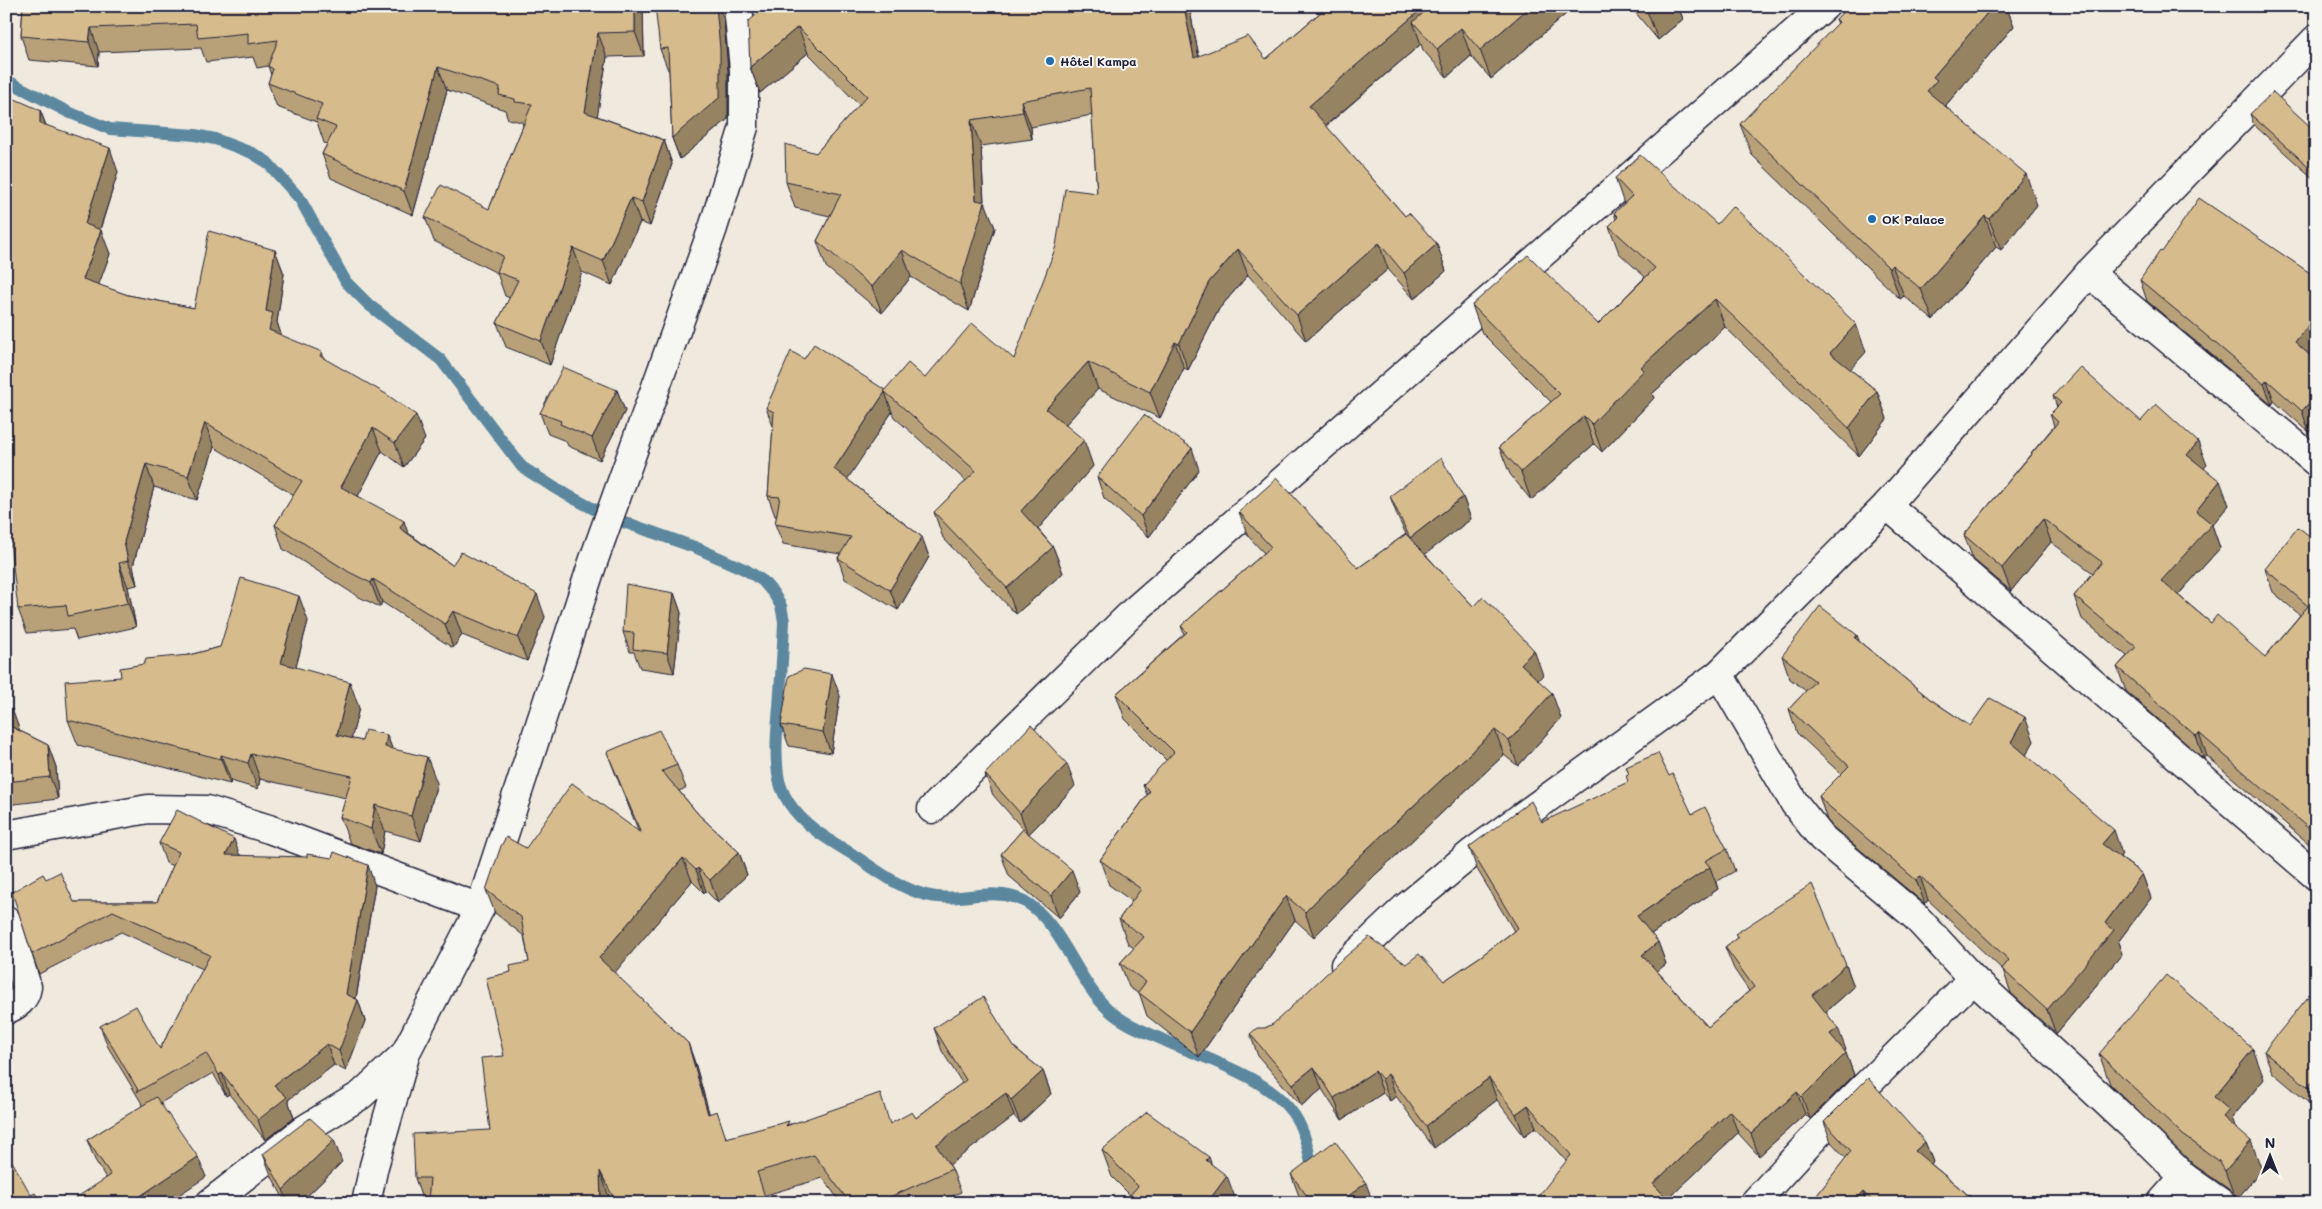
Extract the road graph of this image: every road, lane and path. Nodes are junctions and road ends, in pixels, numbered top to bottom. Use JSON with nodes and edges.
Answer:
{"nodes":[{"id":1,"x":738,"y":6,"type":"edge"},
{"id":2,"x":1825,"y":6,"type":"edge"},
{"id":3,"x":2316,"y":39,"type":"edge"},
{"id":4,"x":2089,"y":273,"type":"junction"},
{"id":5,"x":2316,"y":462,"type":"edge"},
{"id":6,"x":1888,"y":505,"type":"junction"},
{"id":7,"x":1719,"y":674,"type":"junction"},
{"id":8,"x":932,"y":809,"type":"dead end"},
{"id":9,"x":6,"y":835,"type":"edge"},
{"id":10,"x":2316,"y":876,"type":"edge"},
{"id":11,"x":480,"y":908,"type":"junction"},
{"id":12,"x":6,"y":920,"type":"edge"},
{"id":13,"x":1973,"y":979,"type":"junction"},
{"id":14,"x":1327,"y":982,"type":"edge"},
{"id":15,"x":6,"y":1010,"type":"edge"},
{"id":16,"x":405,"y":1054,"type":"junction"},
{"id":17,"x":2184,"y":1177,"type":"junction"},
{"id":18,"x":210,"y":1203,"type":"edge"},
{"id":19,"x":366,"y":1203,"type":"edge"},
{"id":20,"x":1754,"y":1203,"type":"edge"},
{"id":21,"x":2161,"y":1203,"type":"edge"},
{"id":22,"x":2221,"y":1203,"type":"edge"}],
"edges":[{"from":1,"to":11,"type":"street"},
{"from":2,"to":8,"type":"street"},
{"from":3,"to":4,"type":"street"},
{"from":4,"to":5,"type":"street"},
{"from":4,"to":6,"type":"street"},
{"from":6,"to":7,"type":"street"},
{"from":6,"to":10,"type":"street"},
{"from":7,"to":13,"type":"street"},
{"from":7,"to":14,"type":"street"},
{"from":9,"to":11,"type":"street"},
{"from":11,"to":16,"type":"street"},
{"from":12,"to":15,"type":"street"},
{"from":13,"to":17,"type":"street"},
{"from":13,"to":20,"type":"street"},
{"from":16,"to":18,"type":"street"},
{"from":16,"to":19,"type":"street"},
{"from":17,"to":21,"type":"street"},
{"from":17,"to":22,"type":"street"}]}
